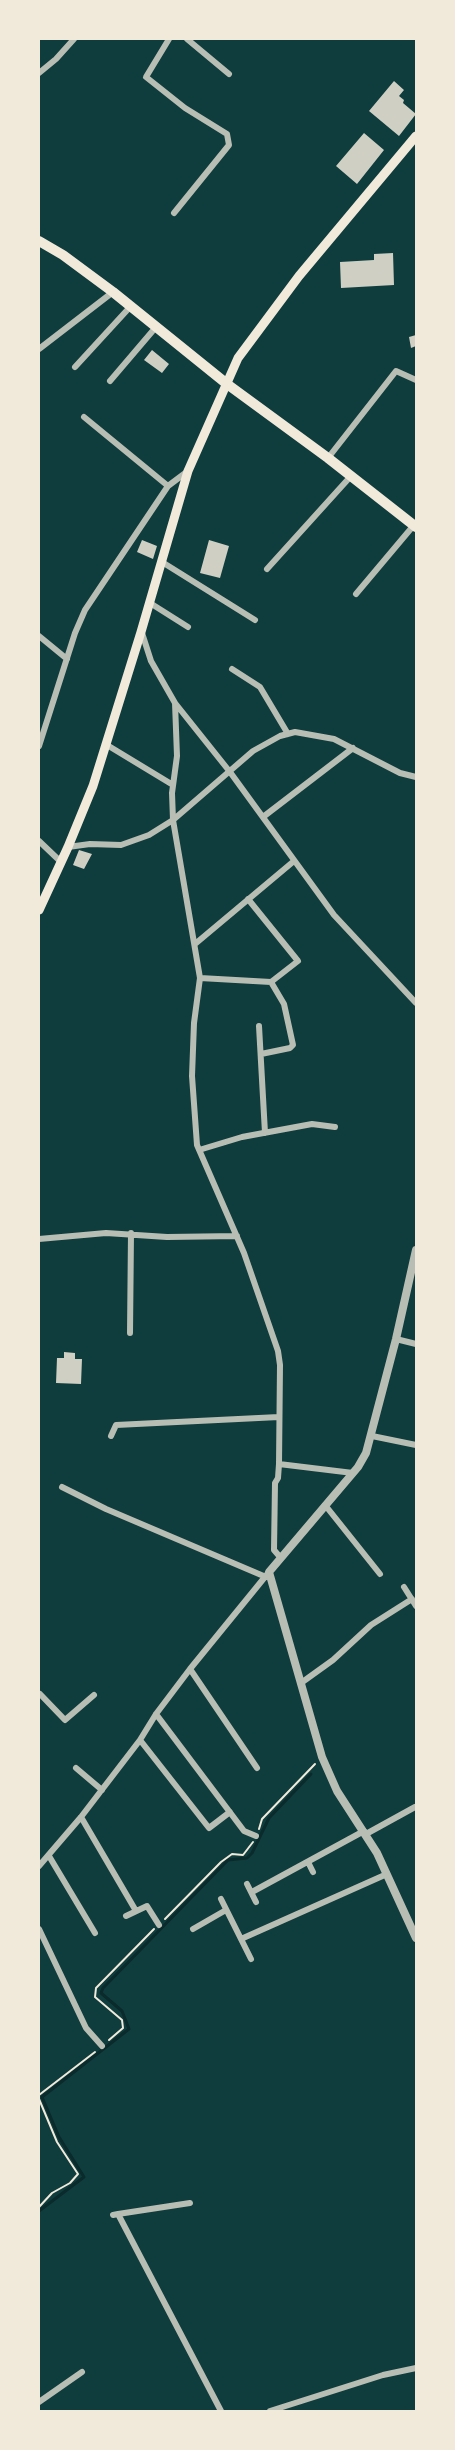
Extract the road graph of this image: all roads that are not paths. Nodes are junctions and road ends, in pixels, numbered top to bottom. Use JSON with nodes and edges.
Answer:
{"nodes":[{"id":1,"x":74,"y":39,"type":"edge"},
{"id":2,"x":169,"y":39,"type":"edge"},
{"id":3,"x":187,"y":39,"type":"edge"},
{"id":4,"x":39,"y":73,"type":"edge"},
{"id":5,"x":229,"y":74,"type":"dead end"},
{"id":6,"x":416,"y":136,"type":"edge"},
{"id":7,"x":174,"y":213,"type":"dead end"},
{"id":8,"x":39,"y":241,"type":"edge"},
{"id":9,"x":112,"y":292,"type":"junction"},
{"id":10,"x":130,"y":307,"type":"junction"},
{"id":11,"x":156,"y":327,"type":"junction"},
{"id":12,"x":39,"y":349,"type":"edge"},
{"id":13,"x":75,"y":368,"type":"dead end"},
{"id":14,"x":416,"y":380,"type":"edge"},
{"id":15,"x":110,"y":381,"type":"dead end"},
{"id":16,"x":227,"y":384,"type":"junction"},
{"id":17,"x":84,"y":417,"type":"dead end"},
{"id":18,"x":328,"y":458,"type":"junction"},
{"id":19,"x":189,"y":471,"type":"junction"},
{"id":20,"x":351,"y":476,"type":"junction"},
{"id":21,"x":168,"y":486,"type":"junction"},
{"id":22,"x":415,"y":526,"type":"edge"},
{"id":23,"x":162,"y":562,"type":"junction"},
{"id":24,"x":267,"y":569,"type":"dead end"},
{"id":25,"x":356,"y":594,"type":"dead end"},
{"id":26,"x":150,"y":603,"type":"junction"},
{"id":27,"x":255,"y":620,"type":"dead end"},
{"id":28,"x":188,"y":627,"type":"dead end"},
{"id":29,"x":141,"y":632,"type":"junction"},
{"id":30,"x":39,"y":636,"type":"edge"},
{"id":31,"x":67,"y":659,"type":"junction"},
{"id":32,"x":232,"y":669,"type":"dead end"},
{"id":33,"x":175,"y":703,"type":"junction"},
{"id":34,"x":288,"y":734,"type":"junction"},
{"id":35,"x":107,"y":745,"type":"junction"},
{"id":36,"x":39,"y":746,"type":"edge"},
{"id":37,"x":353,"y":748,"type":"junction"},
{"id":38,"x":230,"y":772,"type":"junction"},
{"id":39,"x":416,"y":777,"type":"edge"},
{"id":40,"x":173,"y":785,"type":"junction"},
{"id":41,"x":263,"y":817,"type":"junction"},
{"id":42,"x":173,"y":820,"type":"junction"},
{"id":43,"x":39,"y":841,"type":"edge"},
{"id":44,"x":68,"y":847,"type":"junction"},
{"id":45,"x":294,"y":861,"type":"junction"},
{"id":46,"x":61,"y":862,"type":"junction"},
{"id":47,"x":248,"y":899,"type":"junction"},
{"id":48,"x":39,"y":910,"type":"edge"},
{"id":49,"x":195,"y":944,"type":"junction"},
{"id":50,"x":200,"y":978,"type":"junction"},
{"id":51,"x":271,"y":982,"type":"junction"},
{"id":52,"x":416,"y":1003,"type":"edge"},
{"id":53,"x":259,"y":1026,"type":"dead end"},
{"id":54,"x":261,"y":1054,"type":"junction"},
{"id":55,"x":335,"y":1127,"type":"dead end"},
{"id":56,"x":266,"y":1132,"type":"junction"},
{"id":57,"x":198,"y":1150,"type":"junction"},
{"id":58,"x":131,"y":1233,"type":"junction"},
{"id":59,"x":237,"y":1236,"type":"junction"},
{"id":60,"x":39,"y":1239,"type":"edge"},
{"id":61,"x":416,"y":1250,"type":"edge"},
{"id":62,"x":130,"y":1333,"type":"dead end"},
{"id":63,"x":396,"y":1339,"type":"junction"},
{"id":64,"x":416,"y":1344,"type":"edge"},
{"id":65,"x":279,"y":1418,"type":"junction"},
{"id":66,"x":111,"y":1436,"type":"dead end"},
{"id":67,"x":372,"y":1436,"type":"junction"},
{"id":68,"x":416,"y":1445,"type":"edge"},
{"id":69,"x":279,"y":1464,"type":"junction"},
{"id":70,"x":354,"y":1473,"type":"junction"},
{"id":71,"x":62,"y":1487,"type":"dead end"},
{"id":72,"x":325,"y":1504,"type":"junction"},
{"id":73,"x":280,"y":1557,"type":"junction"},
{"id":74,"x":381,"y":1574,"type":"dead end"},
{"id":75,"x":267,"y":1575,"type":"junction"},
{"id":76,"x":404,"y":1587,"type":"dead end"},
{"id":77,"x":414,"y":1602,"type":"edge"},
{"id":78,"x":190,"y":1669,"type":"junction"},
{"id":79,"x":301,"y":1683,"type":"junction"},
{"id":80,"x":39,"y":1694,"type":"edge"},
{"id":81,"x":94,"y":1695,"type":"dead end"},
{"id":82,"x":156,"y":1714,"type":"junction"},
{"id":83,"x":140,"y":1740,"type":"junction"},
{"id":84,"x":76,"y":1768,"type":"dead end"},
{"id":85,"x":257,"y":1768,"type":"dead end"},
{"id":86,"x":102,"y":1790,"type":"junction"},
{"id":87,"x":415,"y":1807,"type":"edge"},
{"id":88,"x":230,"y":1812,"type":"junction"},
{"id":89,"x":81,"y":1817,"type":"junction"},
{"id":90,"x":365,"y":1833,"type":"junction"},
{"id":91,"x":256,"y":1836,"type":"road end"},
{"id":92,"x":49,"y":1856,"type":"junction"},
{"id":93,"x":308,"y":1862,"type":"junction"},
{"id":94,"x":39,"y":1866,"type":"edge"},
{"id":95,"x":313,"y":1872,"type":"dead end"},
{"id":96,"x":387,"y":1874,"type":"junction"},
{"id":97,"x":247,"y":1884,"type":"dead end"},
{"id":98,"x":252,"y":1893,"type":"junction"},
{"id":99,"x":220,"y":1899,"type":"dead end"},
{"id":100,"x":256,"y":1902,"type":"dead end"},
{"id":101,"x":226,"y":1910,"type":"junction"},
{"id":102,"x":136,"y":1911,"type":"junction"},
{"id":103,"x":126,"y":1916,"type":"dead end"},
{"id":104,"x":159,"y":1925,"type":"road end"},
{"id":105,"x":39,"y":1929,"type":"edge"},
{"id":106,"x":193,"y":1929,"type":"dead end"},
{"id":107,"x":95,"y":1933,"type":"dead end"},
{"id":108,"x":416,"y":1938,"type":"edge"},
{"id":109,"x":241,"y":1939,"type":"junction"},
{"id":110,"x":251,"y":1959,"type":"dead end"},
{"id":111,"x":102,"y":2046,"type":"road end"},
{"id":112,"x":190,"y":2203,"type":"dead end"},
{"id":113,"x":416,"y":2368,"type":"edge"},
{"id":114,"x":82,"y":2372,"type":"dead end"},
{"id":115,"x":39,"y":2402,"type":"edge"},
{"id":116,"x":221,"y":2411,"type":"edge"},
{"id":117,"x":270,"y":2411,"type":"edge"}],
"edges":[{"from":1,"to":4,"type":"street"},
{"from":2,"to":7,"type":"street"},
{"from":3,"to":5,"type":"street"},
{"from":6,"to":16,"type":"main road"},
{"from":8,"to":9,"type":"main road"},
{"from":9,"to":10,"type":"main road"},
{"from":9,"to":12,"type":"street"},
{"from":10,"to":11,"type":"main road"},
{"from":10,"to":13,"type":"street"},
{"from":11,"to":15,"type":"street"},
{"from":11,"to":16,"type":"main road"},
{"from":14,"to":18,"type":"street"},
{"from":16,"to":18,"type":"main road"},
{"from":16,"to":19,"type":"main road"},
{"from":17,"to":21,"type":"street"},
{"from":18,"to":20,"type":"main road"},
{"from":19,"to":21,"type":"street"},
{"from":19,"to":23,"type":"main road"},
{"from":20,"to":22,"type":"main road"},
{"from":20,"to":24,"type":"street"},
{"from":21,"to":31,"type":"street"},
{"from":22,"to":25,"type":"street"},
{"from":23,"to":26,"type":"main road"},
{"from":23,"to":27,"type":"street"},
{"from":26,"to":28,"type":"street"},
{"from":26,"to":29,"type":"main road"},
{"from":29,"to":33,"type":"street"},
{"from":29,"to":35,"type":"main road"},
{"from":30,"to":31,"type":"street"},
{"from":31,"to":36,"type":"street"},
{"from":32,"to":34,"type":"street"},
{"from":33,"to":38,"type":"street"},
{"from":33,"to":40,"type":"street"},
{"from":34,"to":37,"type":"street"},
{"from":34,"to":38,"type":"street"},
{"from":35,"to":40,"type":"street"},
{"from":35,"to":44,"type":"main road"},
{"from":37,"to":39,"type":"street"},
{"from":37,"to":41,"type":"street"},
{"from":38,"to":41,"type":"street"},
{"from":38,"to":42,"type":"street"},
{"from":40,"to":42,"type":"street"},
{"from":41,"to":45,"type":"street"},
{"from":42,"to":44,"type":"street"},
{"from":42,"to":49,"type":"street"},
{"from":43,"to":46,"type":"street"},
{"from":44,"to":46,"type":"main road"},
{"from":45,"to":47,"type":"street"},
{"from":45,"to":52,"type":"street"},
{"from":46,"to":48,"type":"main road"},
{"from":47,"to":49,"type":"street"},
{"from":47,"to":51,"type":"street"},
{"from":49,"to":50,"type":"street"},
{"from":50,"to":51,"type":"street"},
{"from":50,"to":57,"type":"street"},
{"from":51,"to":54,"type":"street"},
{"from":53,"to":54,"type":"street"},
{"from":54,"to":56,"type":"street"},
{"from":55,"to":56,"type":"street"},
{"from":56,"to":57,"type":"street"},
{"from":57,"to":59,"type":"street"},
{"from":58,"to":59,"type":"street"},
{"from":58,"to":60,"type":"street"},
{"from":58,"to":62,"type":"street"},
{"from":59,"to":65,"type":"street"},
{"from":61,"to":63,"type":"street"},
{"from":63,"to":64,"type":"street"},
{"from":63,"to":67,"type":"street"},
{"from":65,"to":66,"type":"street"},
{"from":65,"to":69,"type":"street"},
{"from":67,"to":68,"type":"street"},
{"from":67,"to":70,"type":"street"},
{"from":69,"to":70,"type":"street"},
{"from":69,"to":73,"type":"street"},
{"from":70,"to":72,"type":"street"},
{"from":71,"to":75,"type":"street"},
{"from":72,"to":73,"type":"street"},
{"from":72,"to":74,"type":"street"},
{"from":73,"to":75,"type":"street"},
{"from":75,"to":78,"type":"street"},
{"from":75,"to":79,"type":"street"},
{"from":76,"to":77,"type":"street"},
{"from":77,"to":79,"type":"street"},
{"from":78,"to":82,"type":"street"},
{"from":78,"to":85,"type":"street"},
{"from":79,"to":90,"type":"street"},
{"from":80,"to":81,"type":"street"},
{"from":82,"to":83,"type":"street"},
{"from":82,"to":88,"type":"street"},
{"from":83,"to":86,"type":"street"},
{"from":83,"to":88,"type":"street"},
{"from":84,"to":86,"type":"street"},
{"from":86,"to":89,"type":"street"},
{"from":87,"to":90,"type":"street"},
{"from":88,"to":91,"type":"street"},
{"from":89,"to":92,"type":"street"},
{"from":89,"to":102,"type":"street"},
{"from":90,"to":93,"type":"street"},
{"from":90,"to":96,"type":"street"},
{"from":92,"to":94,"type":"street"},
{"from":92,"to":107,"type":"street"},
{"from":93,"to":95,"type":"street"},
{"from":93,"to":98,"type":"street"},
{"from":96,"to":108,"type":"street"},
{"from":96,"to":109,"type":"street"},
{"from":97,"to":98,"type":"street"},
{"from":98,"to":100,"type":"street"},
{"from":99,"to":101,"type":"street"},
{"from":101,"to":106,"type":"street"},
{"from":101,"to":109,"type":"street"},
{"from":102,"to":103,"type":"street"},
{"from":102,"to":104,"type":"street"},
{"from":105,"to":111,"type":"street"},
{"from":109,"to":110,"type":"street"},
{"from":112,"to":116,"type":"street"},
{"from":113,"to":117,"type":"street"},
{"from":114,"to":115,"type":"street"}]}
